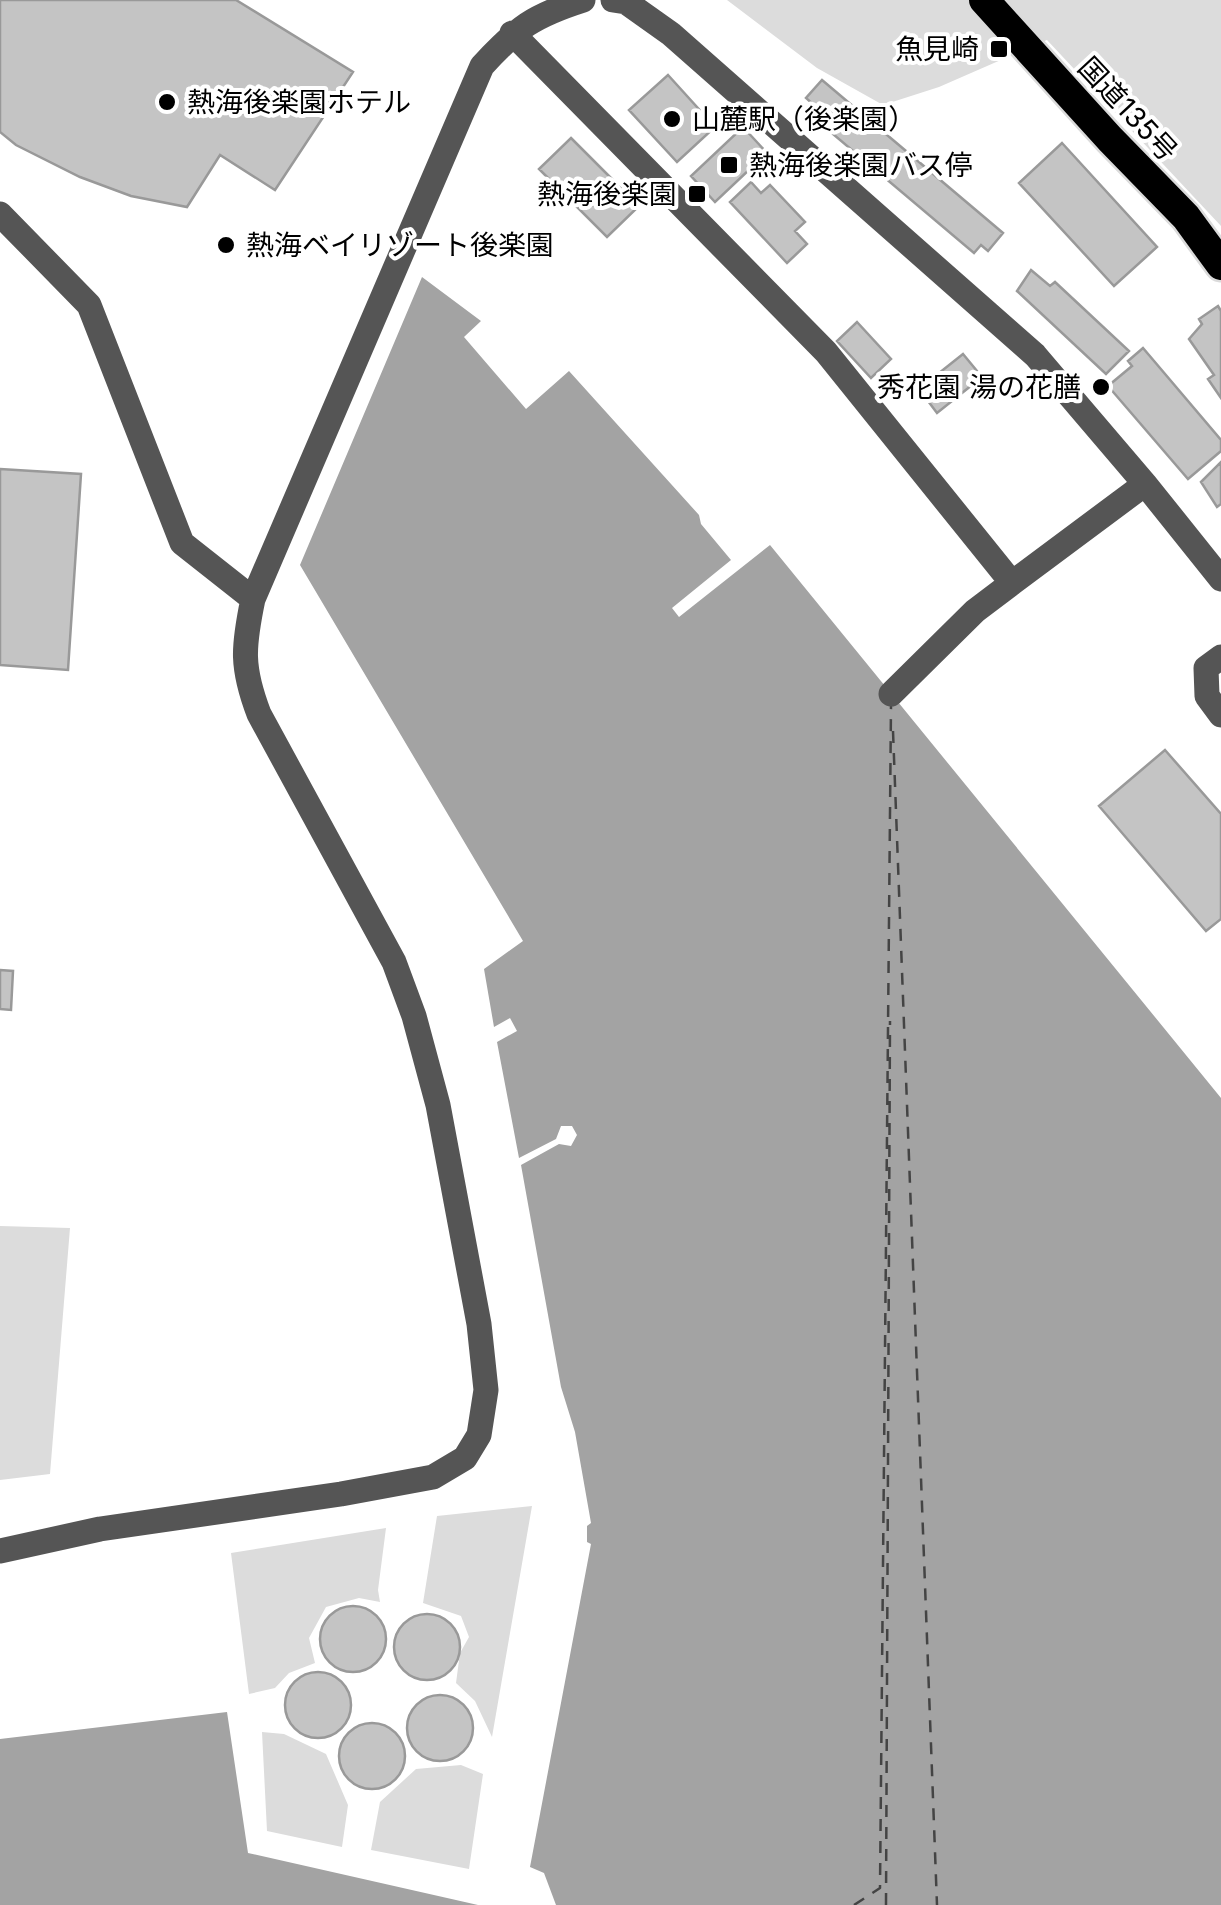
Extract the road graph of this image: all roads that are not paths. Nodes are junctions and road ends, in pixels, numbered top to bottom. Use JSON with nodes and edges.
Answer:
{"nodes":[{"id":1,"x":583,"y":0,"type":"edge"},
{"id":2,"x":613,"y":0,"type":"edge"},
{"id":3,"x":984,"y":0,"type":"edge"},
{"id":4,"x":512,"y":33,"type":"junction"},
{"id":5,"x":0,"y":214,"type":"edge"},
{"id":6,"x":1221,"y":264,"type":"edge"},
{"id":7,"x":1145,"y":484,"type":"junction"},
{"id":8,"x":1221,"y":579,"type":"edge"},
{"id":9,"x":1012,"y":583,"type":"junction"},
{"id":10,"x":253,"y":599,"type":"junction"},
{"id":11,"x":1221,"y":657,"type":"edge"},
{"id":12,"x":892,"y":694,"type":"dead end"},
{"id":13,"x":1221,"y":715,"type":"edge"},
{"id":14,"x":0,"y":1551,"type":"edge"}],
"edges":[{"from":1,"to":4,"type":"street"},
{"from":2,"to":7,"type":"street"},
{"from":3,"to":6,"type":"highway","name":"国道135号"},
{"from":4,"to":9,"type":"street"},
{"from":4,"to":10,"type":"street"},
{"from":5,"to":10,"type":"street"},
{"from":7,"to":8,"type":"street"},
{"from":7,"to":9,"type":"street"},
{"from":9,"to":12,"type":"street"},
{"from":10,"to":14,"type":"street"},
{"from":11,"to":13,"type":"street"}]}
